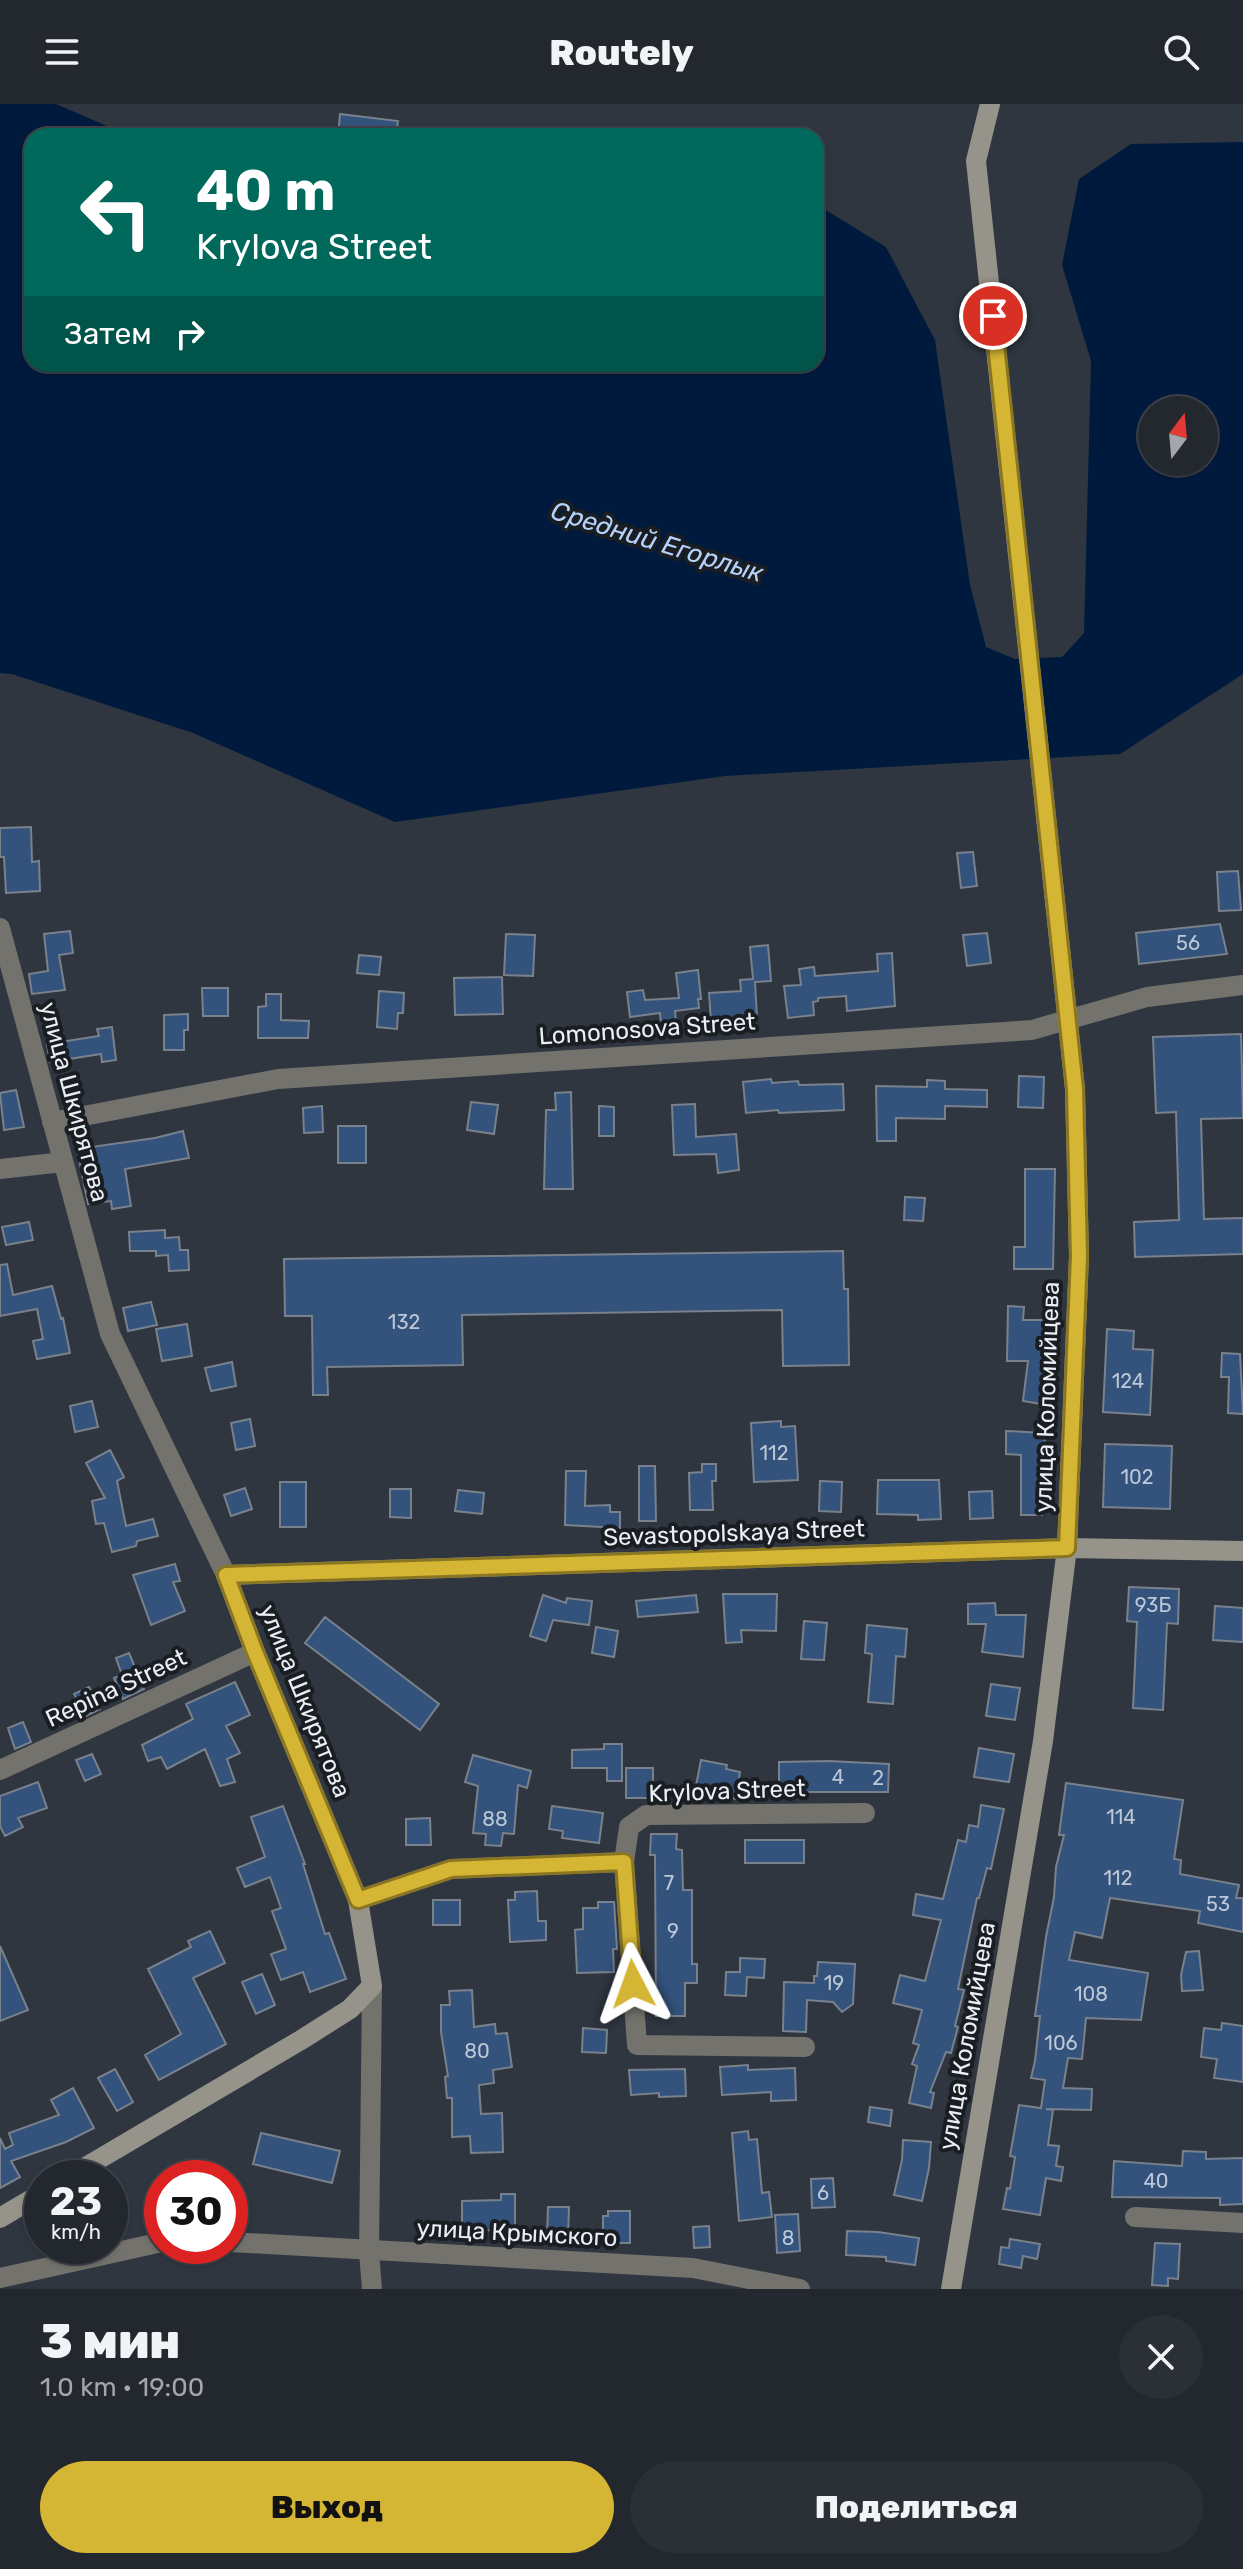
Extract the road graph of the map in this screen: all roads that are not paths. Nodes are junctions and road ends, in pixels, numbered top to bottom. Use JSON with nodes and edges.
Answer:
{"nodes":[{"id":1,"x":990,"y":104,"type":"edge"},
{"id":2,"x":0,"y":928,"type":"edge"},
{"id":3,"x":1243,"y":985,"type":"edge"},
{"id":4,"x":1067,"y":1020,"type":"junction"},
{"id":5,"x":52,"y":1122,"type":"junction"},
{"id":6,"x":63,"y":1162,"type":"junction"},
{"id":7,"x":0,"y":1169,"type":"edge"},
{"id":8,"x":1067,"y":1548,"type":"junction"},
{"id":9,"x":1243,"y":1551,"type":"edge"},
{"id":10,"x":226,"y":1575,"type":"junction"},
{"id":11,"x":255,"y":1652,"type":"junction"},
{"id":12,"x":0,"y":1770,"type":"edge"},
{"id":13,"x":865,"y":1813,"type":"dead end"},
{"id":14,"x":624,"y":1862,"type":"junction"},
{"id":15,"x":358,"y":1900,"type":"junction"},
{"id":16,"x":372,"y":1986,"type":"junction"},
{"id":17,"x":805,"y":2047,"type":"dead end"},
{"id":18,"x":98,"y":2160,"type":"edge"},
{"id":19,"x":24,"y":2204,"type":"edge"},
{"id":20,"x":1135,"y":2217,"type":"dead end"},
{"id":21,"x":0,"y":2218,"type":"edge"},
{"id":22,"x":1243,"y":2223,"type":"edge"},
{"id":23,"x":248,"y":2243,"type":"edge"},
{"id":24,"x":144,"y":2246,"type":"edge"},
{"id":25,"x":369,"y":2252,"type":"junction"},
{"id":26,"x":0,"y":2278,"type":"edge"},
{"id":27,"x":372,"y":2289,"type":"edge"},
{"id":28,"x":800,"y":2289,"type":"edge"},
{"id":29,"x":951,"y":2289,"type":"edge"}],
"edges":[{"from":1,"to":4,"type":"main road","name":"улица Коломийцева"},
{"from":2,"to":5,"type":"street","name":"улица Шкирятова"},
{"from":3,"to":4,"type":"street","name":"Lomonosova Street"},
{"from":4,"to":5,"type":"street","name":"Lomonosova Street"},
{"from":4,"to":8,"type":"main road","name":"улица Коломийцева"},
{"from":5,"to":6,"type":"street","name":"улица Шкирятова"},
{"from":6,"to":7,"type":"street"},
{"from":6,"to":10,"type":"street","name":"улица Шкирятова"},
{"from":8,"to":9,"type":"main road","name":"Sevastopolskaya Street"},
{"from":8,"to":10,"type":"main road","name":"Sevastopolskaya Street"},
{"from":8,"to":29,"type":"main road","name":"улица Коломийцева"},
{"from":10,"to":11,"type":"main road","name":"улица Шкирятова"},
{"from":11,"to":12,"type":"street","name":"Repina Street"},
{"from":11,"to":15,"type":"main road","name":"улица Шкирятова"},
{"from":13,"to":14,"type":"street","name":"Krylova Street"},
{"from":14,"to":15,"type":"street"},
{"from":14,"to":17,"type":"street","name":"Krylova Street"},
{"from":15,"to":16,"type":"main road","name":"улица Шкирятова"},
{"from":16,"to":18,"type":"main road"},
{"from":16,"to":25,"type":"street","name":"улица Шкирятова"},
{"from":19,"to":21,"type":"main road"},
{"from":20,"to":22,"type":"street"},
{"from":23,"to":25,"type":"street","name":"улица Крымского"},
{"from":24,"to":26,"type":"street"},
{"from":25,"to":27,"type":"street","name":"улица Шкирятова"},
{"from":25,"to":28,"type":"street","name":"улица Крымского"}]}
